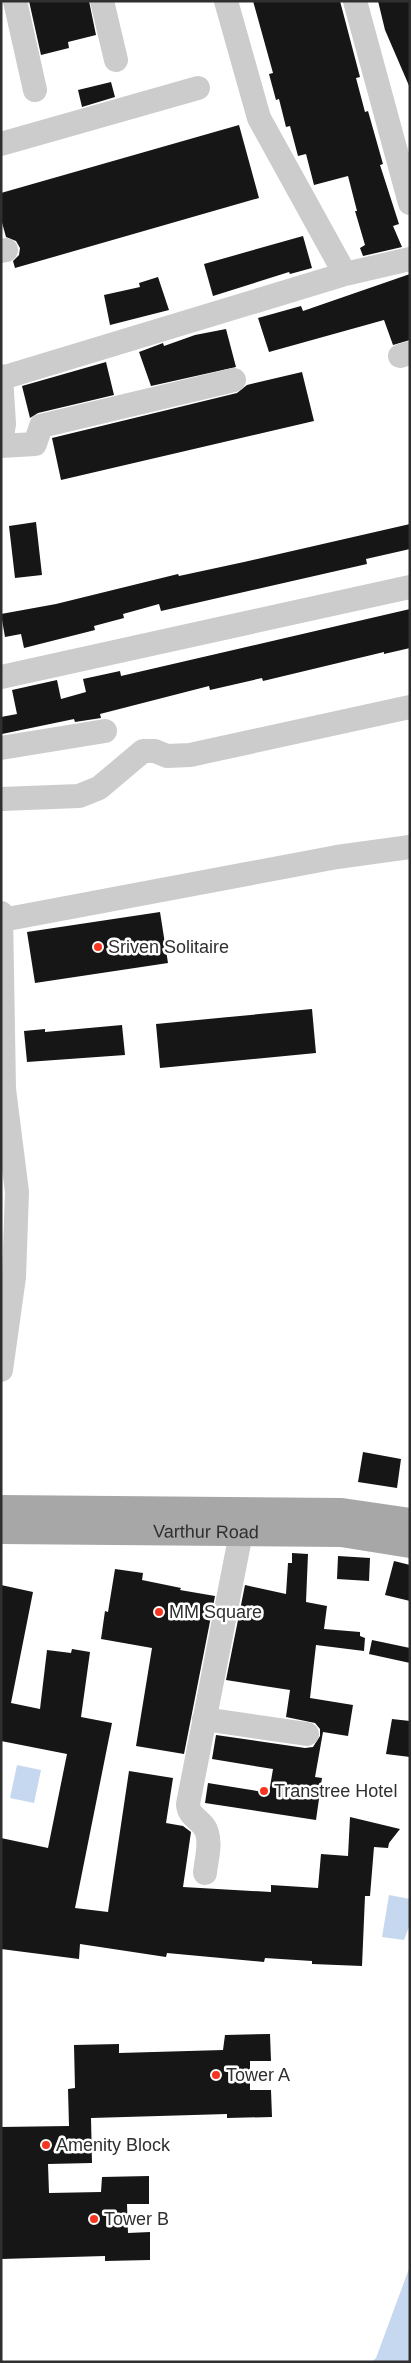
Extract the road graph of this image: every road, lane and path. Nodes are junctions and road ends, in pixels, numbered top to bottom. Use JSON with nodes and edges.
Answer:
{"nodes":[{"id":1,"x":15,"y":1,"type":"edge"},
{"id":2,"x":102,"y":1,"type":"edge"},
{"id":3,"x":226,"y":1,"type":"edge"},
{"id":4,"x":355,"y":1,"type":"edge"},
{"id":5,"x":116,"y":60,"type":"dead end"},
{"id":6,"x":198,"y":88,"type":"dead end"},
{"id":7,"x":35,"y":90,"type":"dead end"},
{"id":8,"x":1,"y":144,"type":"edge"},
{"id":9,"x":410,"y":203,"type":"edge"},
{"id":10,"x":410,"y":259,"type":"edge"},
{"id":11,"x":345,"y":274,"type":"junction"},
{"id":12,"x":1,"y":377,"type":"edge"},
{"id":13,"x":234,"y":380,"type":"dead end"},
{"id":14,"x":1,"y":444,"type":"edge"},
{"id":15,"x":410,"y":587,"type":"edge"},
{"id":16,"x":1,"y":677,"type":"edge"},
{"id":17,"x":410,"y":707,"type":"edge"},
{"id":18,"x":105,"y":731,"type":"dead end"},
{"id":19,"x":1,"y":748,"type":"edge"},
{"id":20,"x":1,"y":799,"type":"edge"},
{"id":21,"x":410,"y":847,"type":"edge"},
{"id":22,"x":1,"y":913,"type":"edge"},
{"id":23,"x":2,"y":920,"type":"edge"},
{"id":24,"x":1,"y":1370,"type":"edge"},
{"id":25,"x":1,"y":1509,"type":"edge"},
{"id":26,"x":410,"y":1522,"type":"edge"},
{"id":27,"x":1,"y":1530,"type":"edge"},
{"id":28,"x":241,"y":1533,"type":"junction"},
{"id":29,"x":410,"y":1544,"type":"edge"},
{"id":30,"x":204,"y":1719,"type":"junction"},
{"id":31,"x":307,"y":1734,"type":"dead end"},
{"id":32,"x":205,"y":1873,"type":"dead end"}],
"edges":[{"from":1,"to":7,"type":"street"},
{"from":2,"to":5,"type":"street"},
{"from":3,"to":11,"type":"street"},
{"from":4,"to":9,"type":"street"},
{"from":6,"to":8,"type":"street"},
{"from":10,"to":11,"type":"street"},
{"from":11,"to":12,"type":"street"},
{"from":12,"to":14,"type":"street"},
{"from":13,"to":14,"type":"street"},
{"from":15,"to":16,"type":"street"},
{"from":17,"to":20,"type":"street"},
{"from":18,"to":19,"type":"street"},
{"from":21,"to":23,"type":"street"},
{"from":22,"to":23,"type":"street"},
{"from":23,"to":24,"type":"street"},
{"from":25,"to":26,"type":"main road","name":"Varthur Road"},
{"from":27,"to":28,"type":"main road","name":"Varthur Road"},
{"from":28,"to":29,"type":"main road","name":"Varthur Road"},
{"from":28,"to":30,"type":"street"},
{"from":30,"to":31,"type":"street"},
{"from":30,"to":32,"type":"street"}]}
